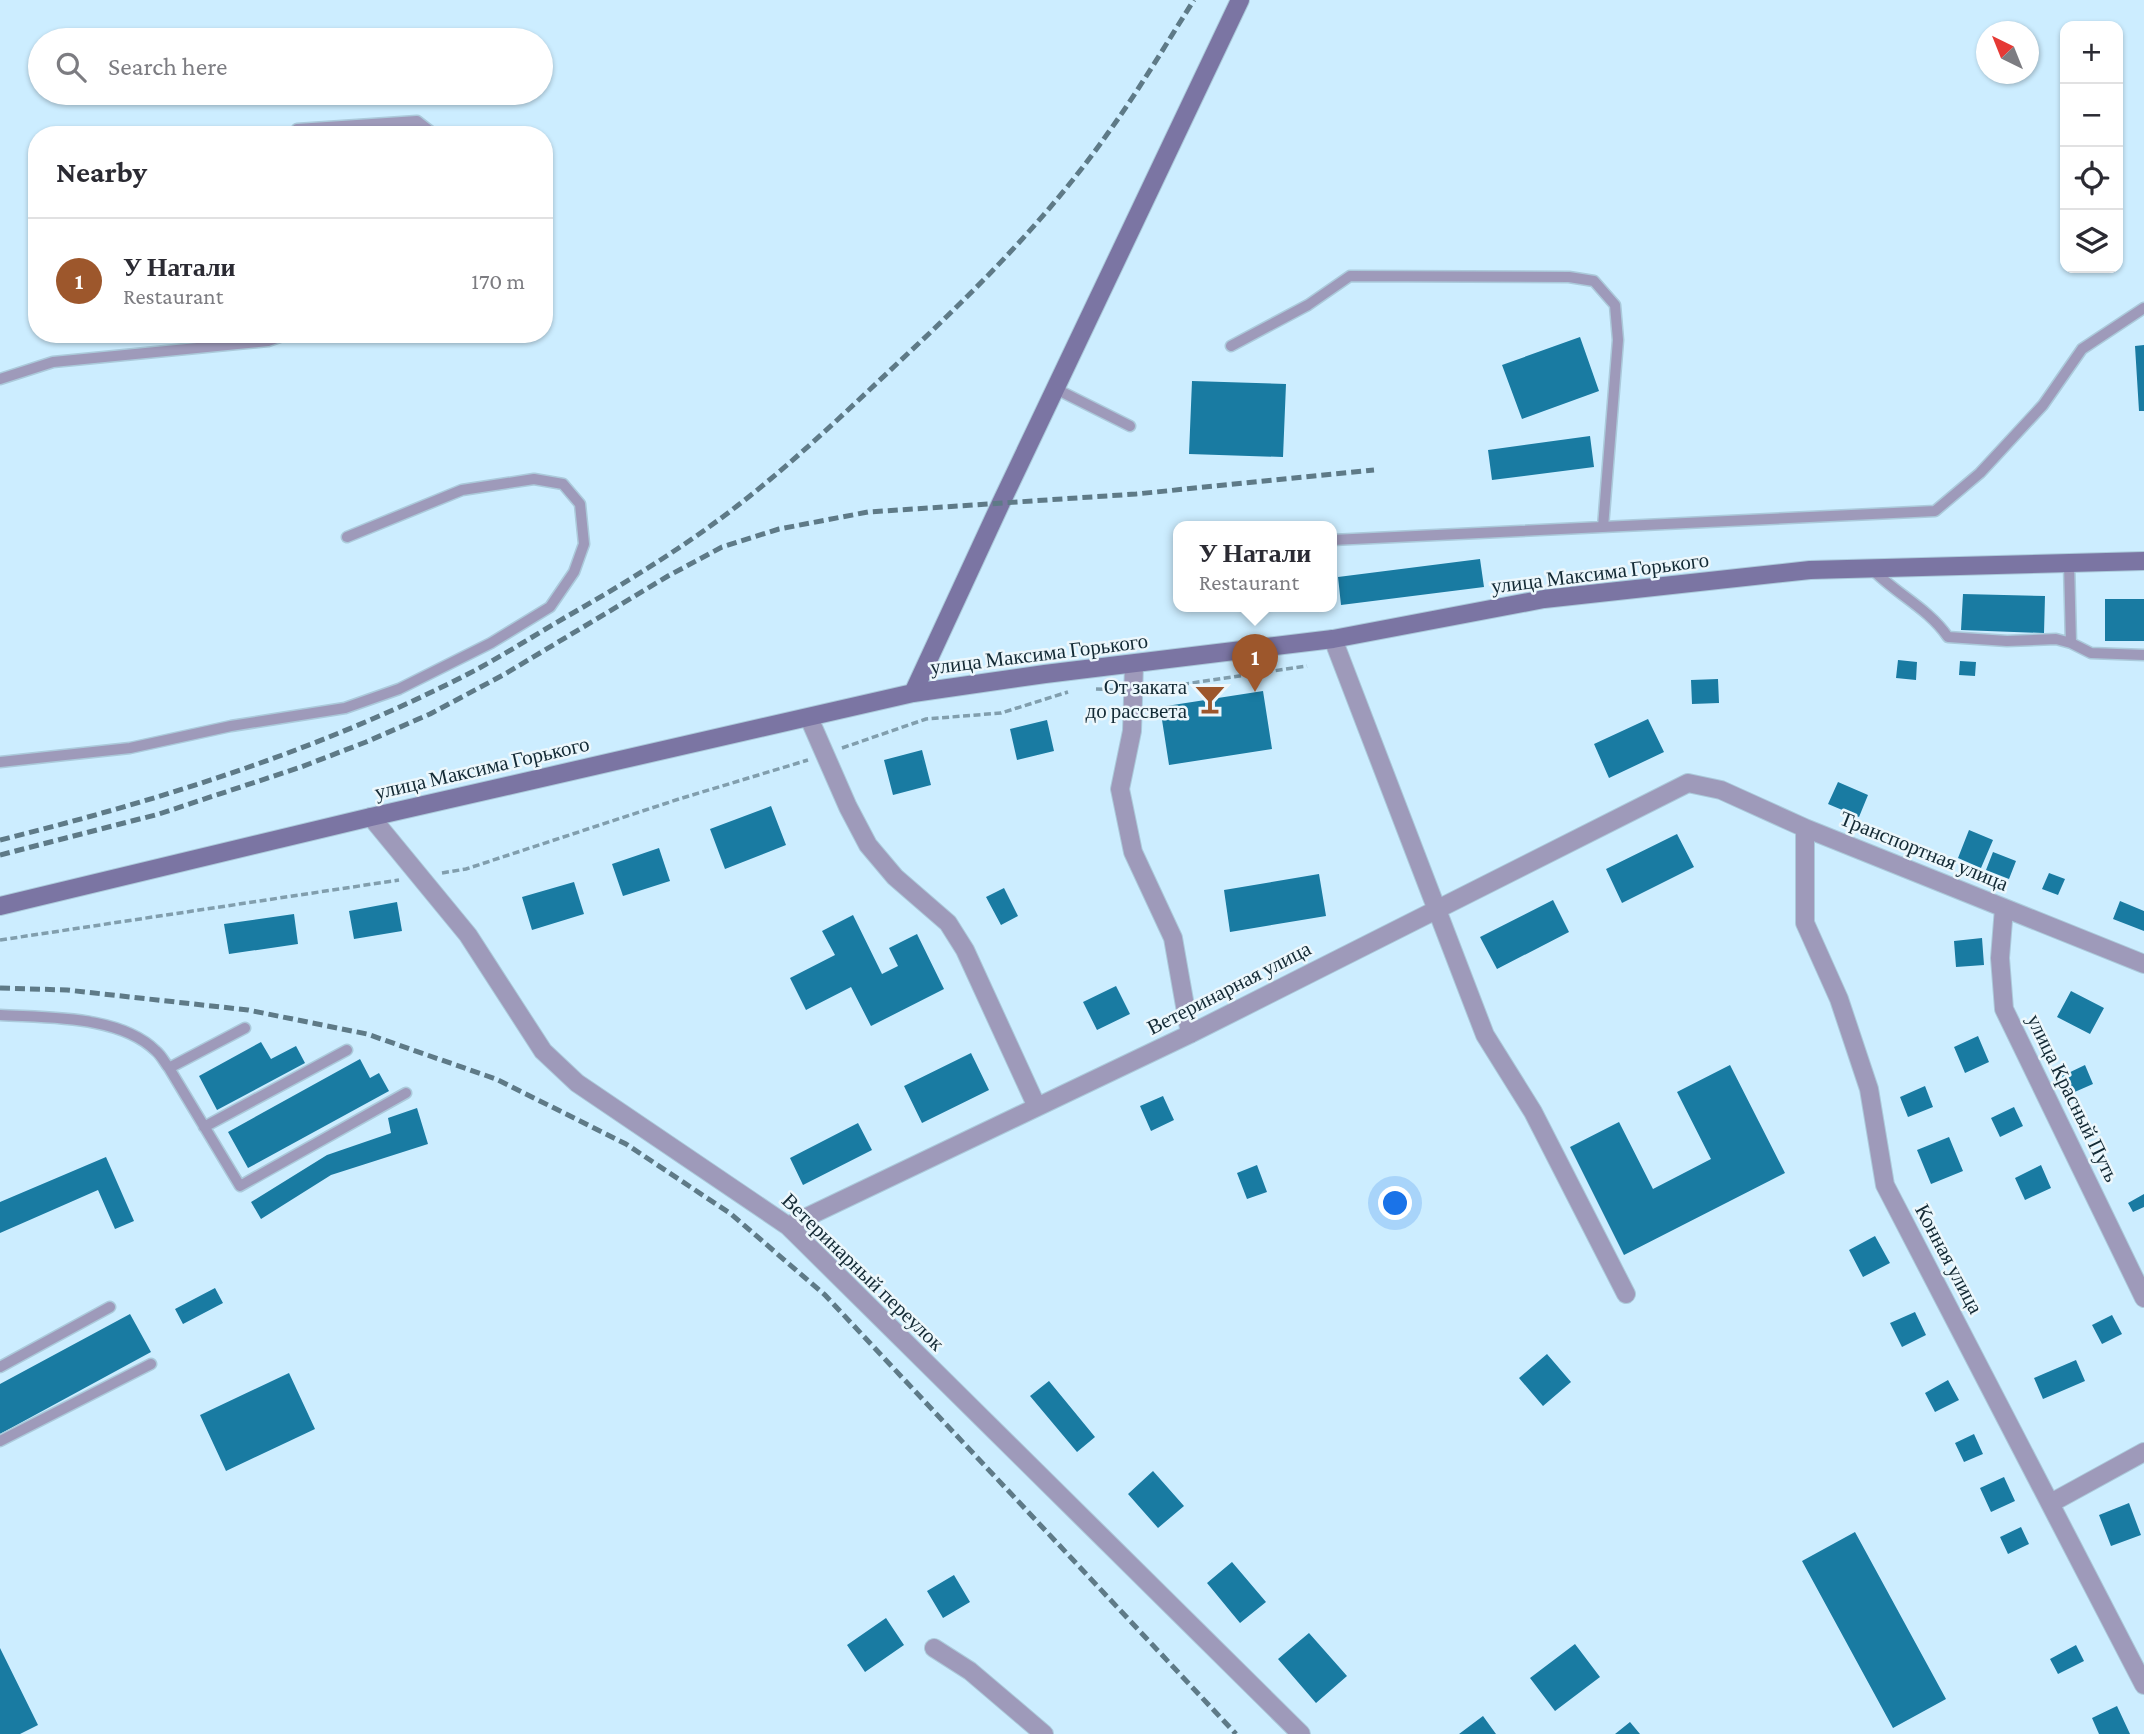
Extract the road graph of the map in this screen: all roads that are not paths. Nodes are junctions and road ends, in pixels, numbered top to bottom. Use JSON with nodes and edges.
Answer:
{"nodes":[{"id":1,"x":1240,"y":0,"type":"edge"},
{"id":2,"x":342,"y":126,"type":"edge"},
{"id":3,"x":423,"y":126,"type":"edge"},
{"id":4,"x":2144,"y":309,"type":"edge"},
{"id":5,"x":248,"y":343,"type":"edge"},
{"id":6,"x":1231,"y":346,"type":"dead end"},
{"id":7,"x":0,"y":379,"type":"edge"},
{"id":8,"x":1056,"y":389,"type":"junction"},
{"id":9,"x":1130,"y":426,"type":"dead end"},
{"id":10,"x":1603,"y":527,"type":"junction"},
{"id":11,"x":347,"y":537,"type":"dead end"},
{"id":12,"x":1337,"y":540,"type":"edge"},
{"id":13,"x":2144,"y":561,"type":"edge"},
{"id":14,"x":2070,"y":563,"type":"junction"},
{"id":15,"x":1872,"y":569,"type":"junction"},
{"id":16,"x":1333,"y":639,"type":"junction"},
{"id":17,"x":2071,"y":643,"type":"junction"},
{"id":18,"x":2144,"y":655,"type":"edge"},
{"id":19,"x":1134,"y":665,"type":"junction"},
{"id":20,"x":913,"y":694,"type":"junction"},
{"id":21,"x":809,"y":718,"type":"junction"},
{"id":22,"x":0,"y":762,"type":"edge"},
{"id":23,"x":1688,"y":783,"type":"joint"},
{"id":24,"x":371,"y":817,"type":"junction"},
{"id":25,"x":1805,"y":828,"type":"junction"},
{"id":26,"x":0,"y":906,"type":"edge"},
{"id":27,"x":2004,"y":908,"type":"junction"},
{"id":28,"x":1436,"y":909,"type":"junction"},
{"id":29,"x":2144,"y":964,"type":"edge"},
{"id":30,"x":0,"y":1014,"type":"edge"},
{"id":31,"x":245,"y":1028,"type":"dead end"},
{"id":32,"x":1190,"y":1034,"type":"junction"},
{"id":33,"x":347,"y":1049,"type":"dead end"},
{"id":34,"x":169,"y":1068,"type":"junction"},
{"id":35,"x":406,"y":1093,"type":"dead end"},
{"id":36,"x":1037,"y":1107,"type":"junction"},
{"id":37,"x":204,"y":1127,"type":"junction"},
{"id":38,"x":788,"y":1226,"type":"junction"},
{"id":39,"x":1626,"y":1294,"type":"dead end"},
{"id":40,"x":2144,"y":1298,"type":"edge"},
{"id":41,"x":110,"y":1307,"type":"dead end"},
{"id":42,"x":151,"y":1364,"type":"dead end"},
{"id":43,"x":0,"y":1367,"type":"edge"},
{"id":44,"x":0,"y":1441,"type":"edge"},
{"id":45,"x":2144,"y":1451,"type":"edge"},
{"id":46,"x":2052,"y":1503,"type":"junction"},
{"id":47,"x":934,"y":1648,"type":"dead end"},
{"id":48,"x":2144,"y":1685,"type":"edge"},
{"id":49,"x":1044,"y":1734,"type":"edge"},
{"id":50,"x":1301,"y":1734,"type":"edge"}],
"edges":[{"from":1,"to":8,"type":"street"},
{"from":2,"to":3,"type":"lane"},
{"from":4,"to":10,"type":"lane"},
{"from":5,"to":7,"type":"lane"},
{"from":6,"to":10,"type":"lane"},
{"from":8,"to":9,"type":"lane"},
{"from":8,"to":20,"type":"street"},
{"from":10,"to":12,"type":"lane"},
{"from":11,"to":22,"type":"lane"},
{"from":13,"to":14,"type":"street","name":"улица Максима Горького"},
{"from":14,"to":15,"type":"street","name":"улица Максима Горького"},
{"from":14,"to":17,"type":"lane"},
{"from":15,"to":16,"type":"street","name":"улица Максима Горького"},
{"from":15,"to":17,"type":"lane"},
{"from":16,"to":19,"type":"street","name":"улица Максима Горького"},
{"from":16,"to":28,"type":"street"},
{"from":17,"to":18,"type":"lane"},
{"from":19,"to":20,"type":"street","name":"улица Максима Горького"},
{"from":19,"to":32,"type":"street"},
{"from":20,"to":21,"type":"street","name":"улица Максима Горького"},
{"from":21,"to":24,"type":"street","name":"улица Максима Горького"},
{"from":21,"to":36,"type":"street"},
{"from":23,"to":25,"type":"street","name":"Транспортная улица"},
{"from":23,"to":28,"type":"street","name":"Ветеринарная улица"},
{"from":24,"to":26,"type":"street","name":"улица Максима Горького"},
{"from":24,"to":38,"type":"street","name":"Ветеринарный переулок"},
{"from":25,"to":27,"type":"street","name":"Транспортная улица"},
{"from":25,"to":46,"type":"street","name":"Конная улица"},
{"from":27,"to":29,"type":"street","name":"Транспортная улица"},
{"from":27,"to":40,"type":"street","name":"улица Красный Путь"},
{"from":28,"to":32,"type":"street","name":"Ветеринарная улица"},
{"from":28,"to":39,"type":"street"},
{"from":30,"to":34,"type":"lane"},
{"from":31,"to":34,"type":"lane"},
{"from":32,"to":36,"type":"street","name":"Ветеринарная улица"},
{"from":33,"to":37,"type":"lane"},
{"from":34,"to":37,"type":"lane"},
{"from":35,"to":37,"type":"lane"},
{"from":36,"to":38,"type":"street","name":"Ветеринарная улица"},
{"from":38,"to":50,"type":"street","name":"Ветеринарный переулок"},
{"from":41,"to":43,"type":"lane"},
{"from":42,"to":44,"type":"lane"},
{"from":45,"to":46,"type":"street"},
{"from":46,"to":48,"type":"street","name":"Конная улица"},
{"from":47,"to":49,"type":"street"}]}
